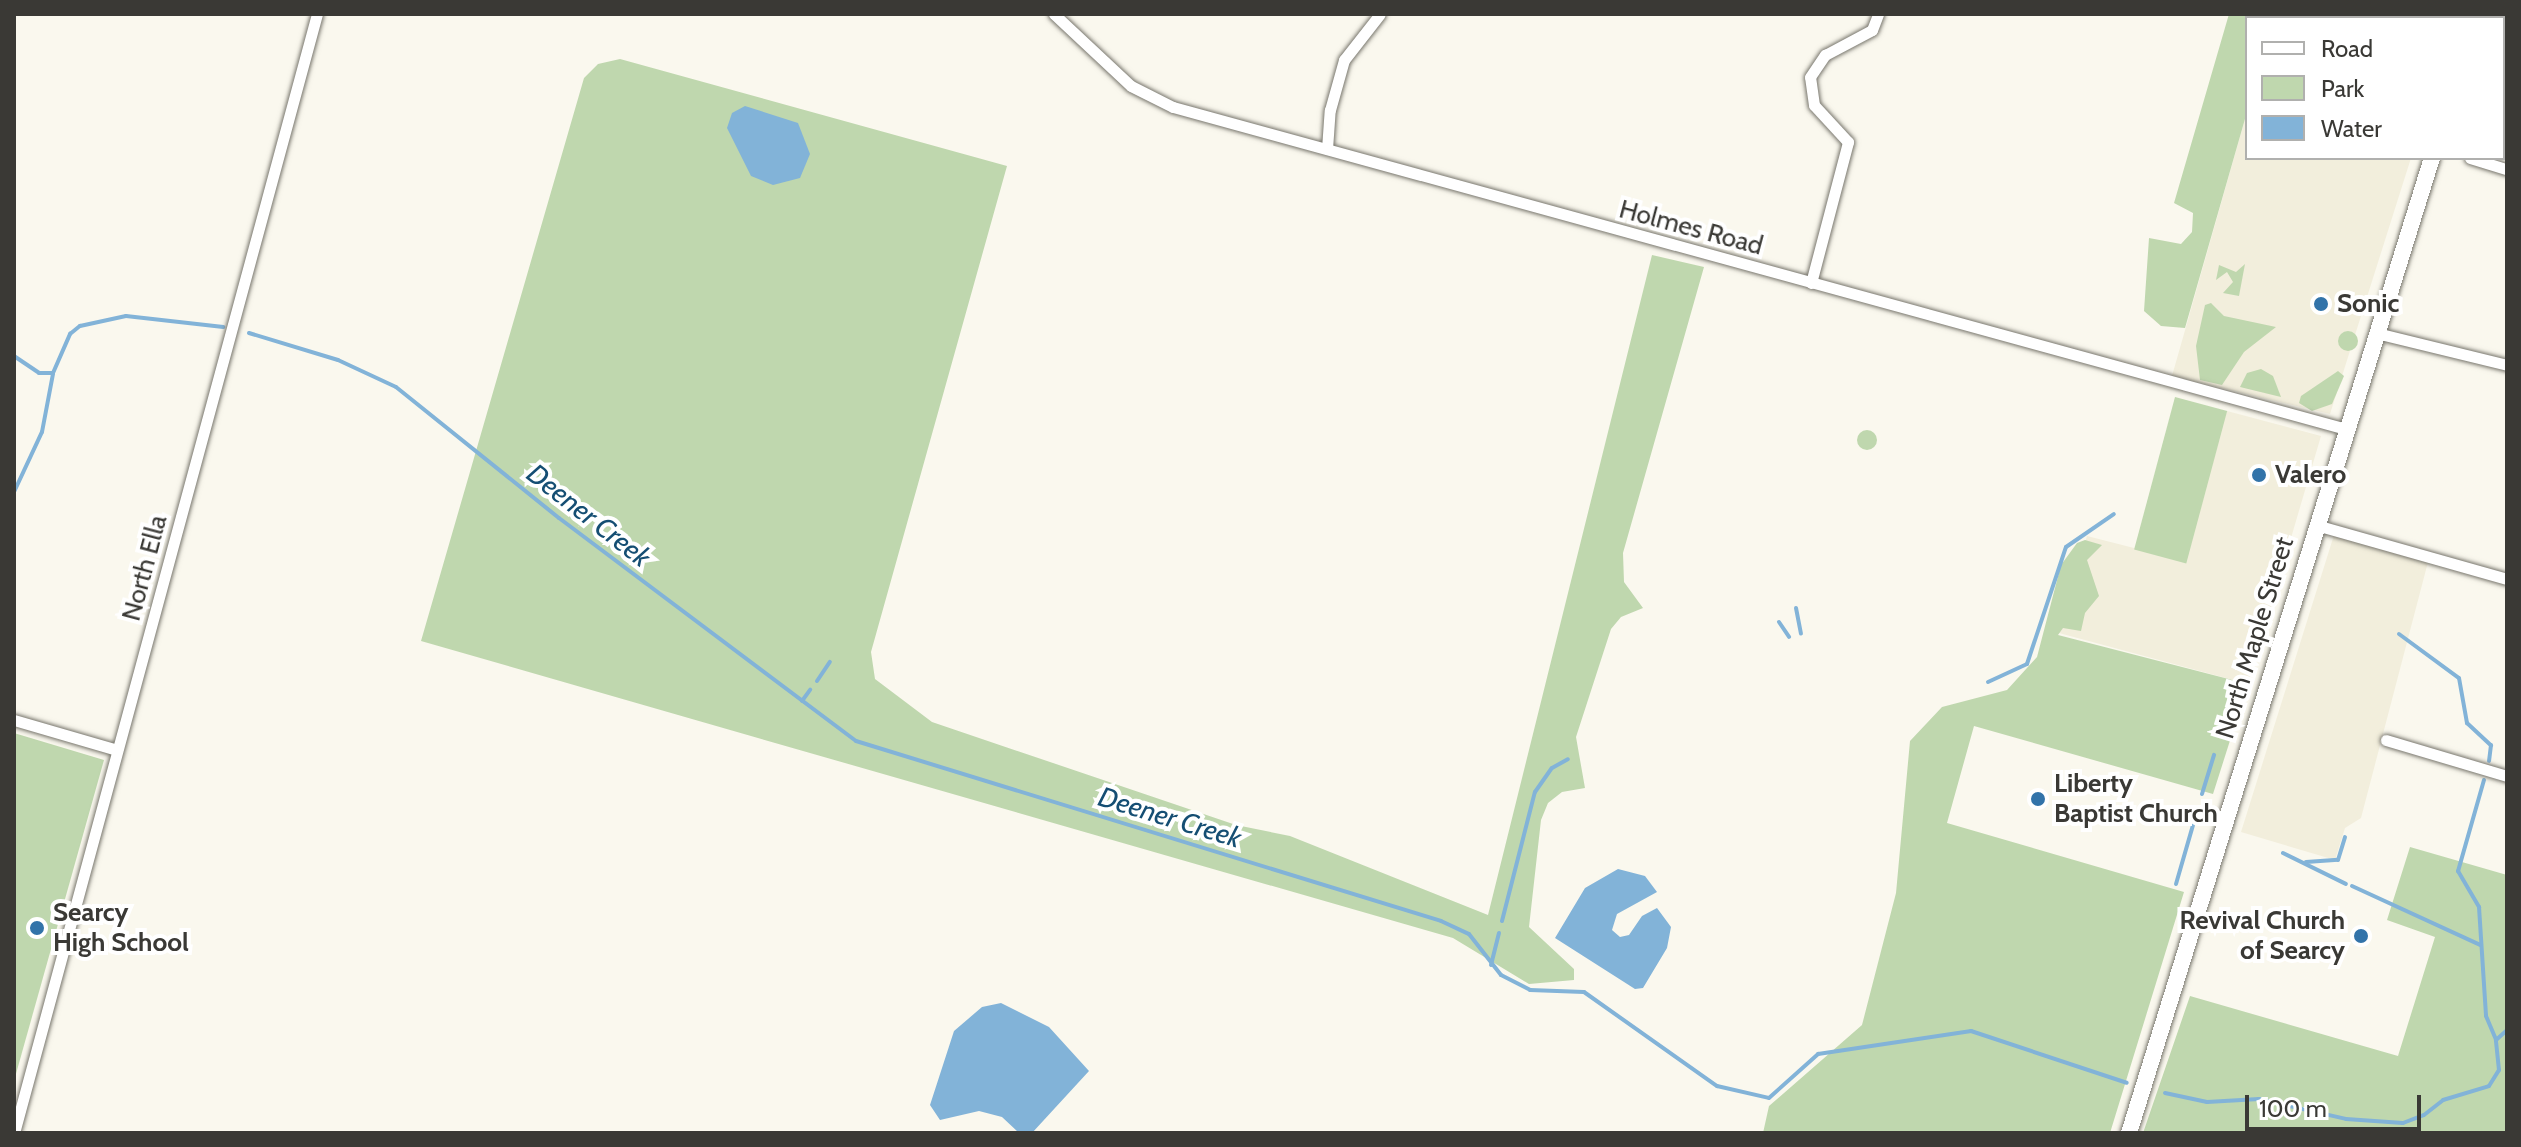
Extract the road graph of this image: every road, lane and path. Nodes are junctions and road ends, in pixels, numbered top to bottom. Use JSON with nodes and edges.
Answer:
{"nodes":[{"id":1,"x":317,"y":14,"type":"edge"},
{"id":2,"x":1054,"y":14,"type":"edge"},
{"id":3,"x":1380,"y":14,"type":"edge"},
{"id":4,"x":1878,"y":14,"type":"edge"},
{"id":5,"x":1327,"y":149,"type":"junction"},
{"id":6,"x":2431,"y":160,"type":"edge"},
{"id":7,"x":2477,"y":160,"type":"edge"},
{"id":8,"x":2507,"y":169,"type":"edge"},
{"id":9,"x":1811,"y":283,"type":"junction"},
{"id":10,"x":2376,"y":333,"type":"junction"},
{"id":11,"x":2507,"y":365,"type":"edge"},
{"id":12,"x":2346,"y":429,"type":"junction"},
{"id":13,"x":2316,"y":525,"type":"junction"},
{"id":14,"x":2507,"y":579,"type":"edge"},
{"id":15,"x":14,"y":720,"type":"edge"},
{"id":16,"x":2386,"y":740,"type":"dead end"},
{"id":17,"x":117,"y":750,"type":"junction"},
{"id":18,"x":2507,"y":776,"type":"edge"},
{"id":19,"x":14,"y":1133,"type":"edge"},
{"id":20,"x":2129,"y":1133,"type":"edge"}],
"edges":[{"from":1,"to":17,"type":"street","name":"North Ella"},
{"from":2,"to":5,"type":"street","name":"Holmes Road"},
{"from":3,"to":5,"type":"street"},
{"from":4,"to":9,"type":"street"},
{"from":5,"to":9,"type":"street","name":"Holmes Road"},
{"from":6,"to":10,"type":"main road","name":"North Maple Street"},
{"from":7,"to":8,"type":"street"},
{"from":9,"to":12,"type":"street","name":"Holmes Road"},
{"from":10,"to":11,"type":"street"},
{"from":10,"to":12,"type":"main road","name":"North Maple Street"},
{"from":12,"to":13,"type":"main road","name":"North Maple Street"},
{"from":13,"to":14,"type":"street"},
{"from":13,"to":20,"type":"main road","name":"North Maple Street"},
{"from":15,"to":17,"type":"street"},
{"from":16,"to":18,"type":"street"},
{"from":17,"to":19,"type":"street","name":"North Ella"}]}
